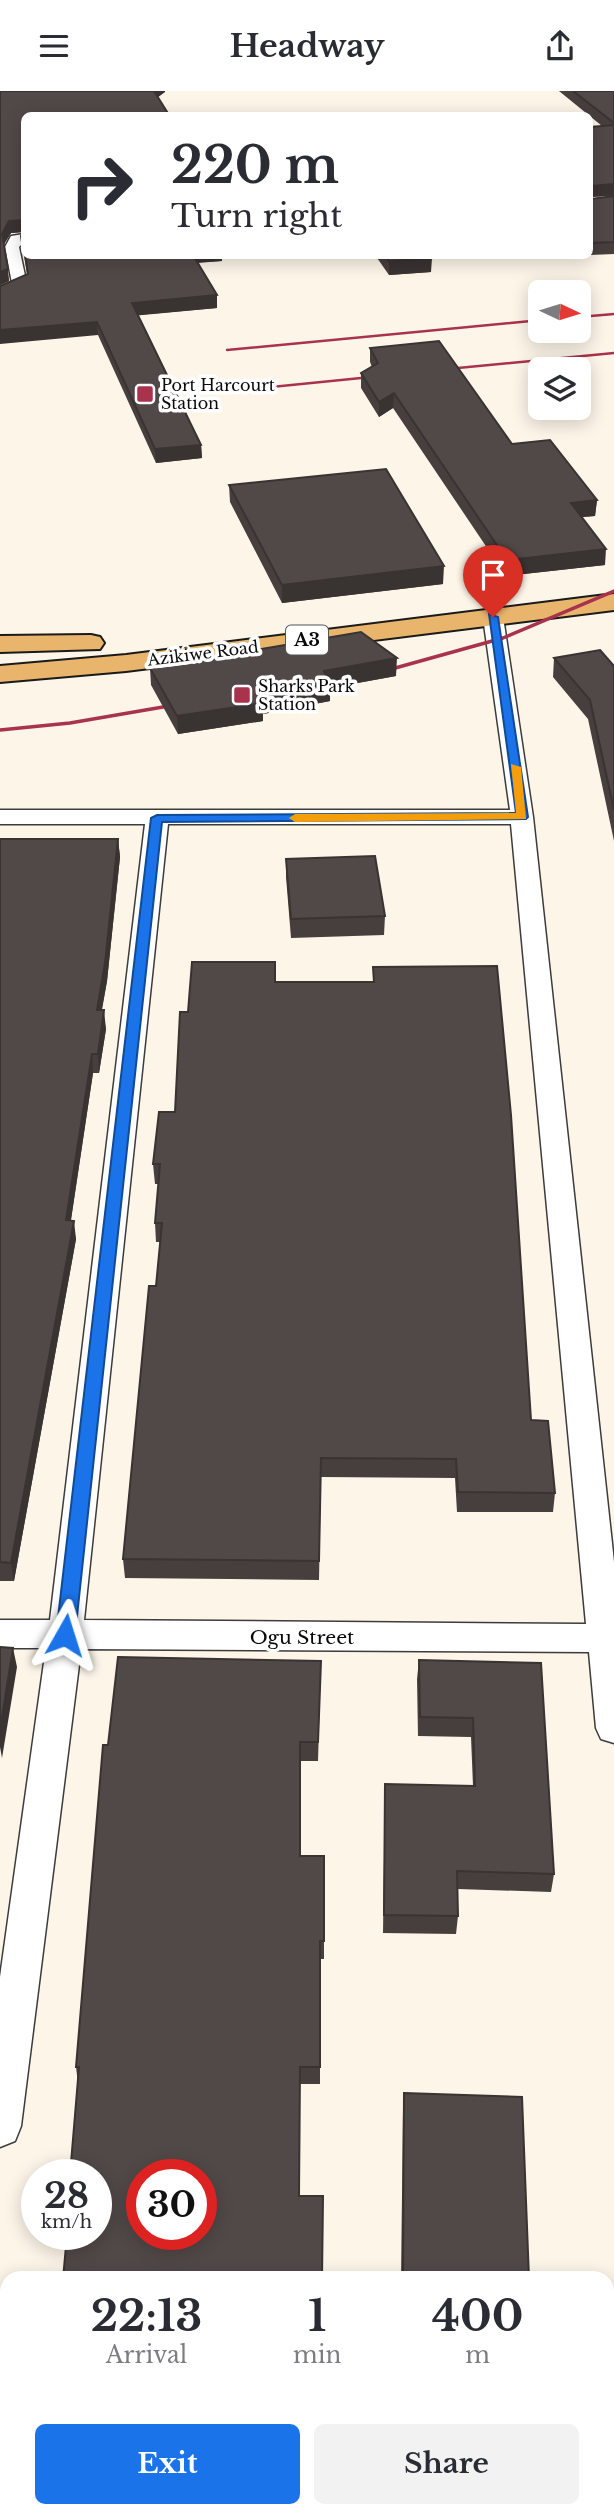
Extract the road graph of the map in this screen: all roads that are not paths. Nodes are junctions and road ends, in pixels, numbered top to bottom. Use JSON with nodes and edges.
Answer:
{"nodes":[{"id":1,"x":21,"y":238,"type":"edge"},
{"id":2,"x":0,"y":292,"type":"edge"},
{"id":3,"x":614,"y":581,"type":"edge"},
{"id":4,"x":614,"y":602,"type":"edge"},
{"id":5,"x":493,"y":617,"type":"junction"},
{"id":6,"x":0,"y":644,"type":"edge"},
{"id":7,"x":0,"y":674,"type":"edge"},
{"id":8,"x":0,"y":817,"type":"edge"},
{"id":9,"x":522,"y":817,"type":"junction"},
{"id":10,"x":157,"y":818,"type":"junction"},
{"id":11,"x":0,"y":1634,"type":"edge"},
{"id":12,"x":65,"y":1635,"type":"junction"},
{"id":13,"x":603,"y":1638,"type":"junction"},
{"id":14,"x":614,"y":1728,"type":"edge"},
{"id":15,"x":0,"y":2126,"type":"edge"}],
"edges":[{"from":1,"to":2,"type":"street"},
{"from":3,"to":6,"type":"main road","name":"Azikiwe Road","number":"A3"},
{"from":4,"to":5,"type":"main road","name":"Azikiwe Road","number":"A3"},
{"from":5,"to":7,"type":"main road","name":"Azikiwe Road","number":"A3"},
{"from":5,"to":9,"type":"street"},
{"from":8,"to":10,"type":"street"},
{"from":9,"to":10,"type":"street"},
{"from":9,"to":13,"type":"street"},
{"from":10,"to":12,"type":"street"},
{"from":11,"to":12,"type":"street","name":"Ogu Street"},
{"from":12,"to":13,"type":"street","name":"Ogu Street"},
{"from":12,"to":15,"type":"street"},
{"from":13,"to":14,"type":"street"}]}
